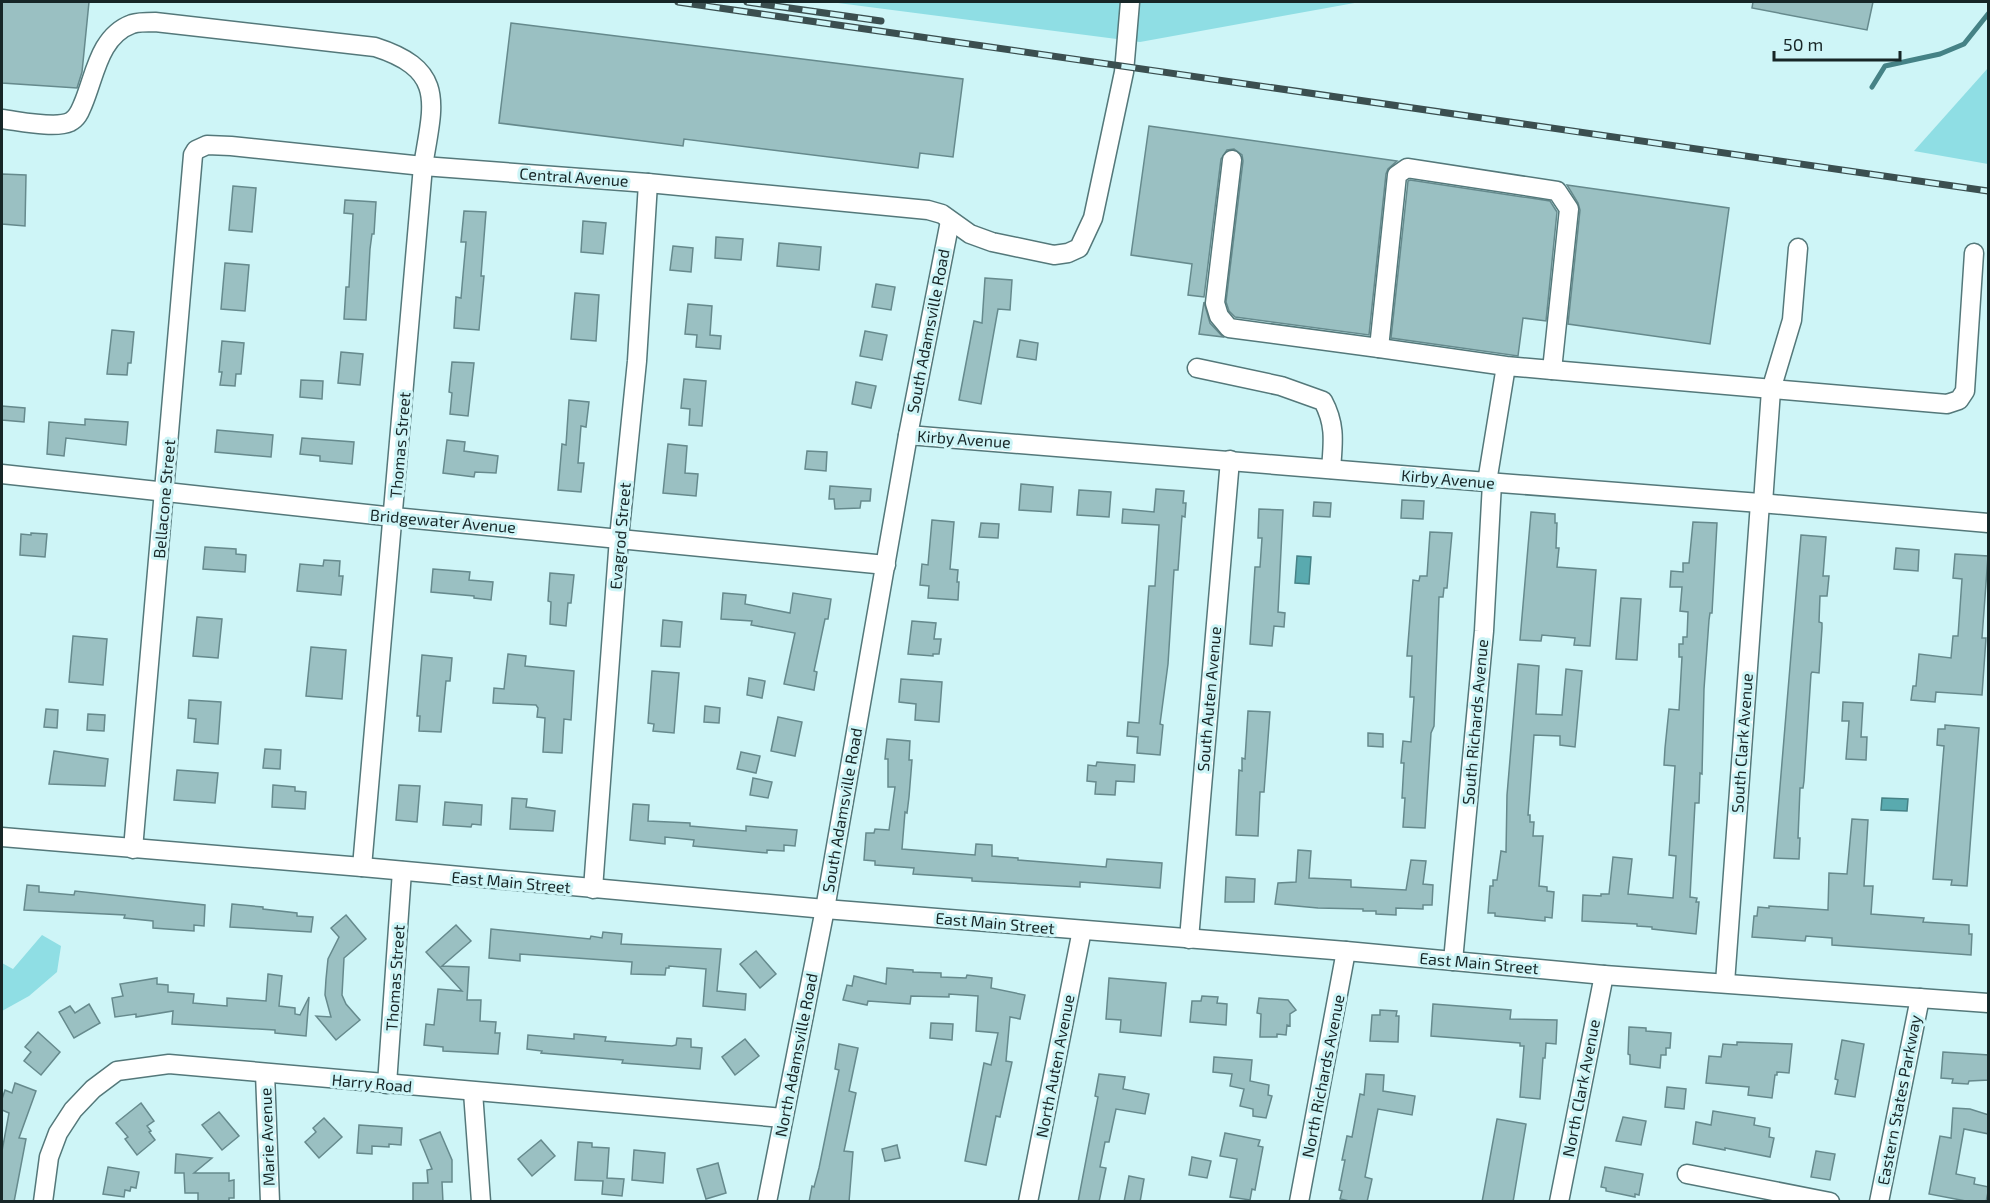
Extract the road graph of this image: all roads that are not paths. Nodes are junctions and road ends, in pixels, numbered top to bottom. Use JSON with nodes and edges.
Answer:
{"nodes":[{"id":1,"x":1130,"y":2,"type":"edge"},
{"id":2,"x":2,"y":120,"type":"edge"},
{"id":3,"x":196,"y":150,"type":"joint"},
{"id":4,"x":1232,"y":160,"type":"dead end"},
{"id":5,"x":423,"y":166,"type":"junction"},
{"id":6,"x":648,"y":183,"type":"junction"},
{"id":7,"x":950,"y":220,"type":"junction"},
{"id":8,"x":1798,"y":248,"type":"dead end"},
{"id":9,"x":1974,"y":253,"type":"dead end"},
{"id":10,"x":1379,"y":348,"type":"junction"},
{"id":11,"x":1506,"y":366,"type":"junction"},
{"id":12,"x":1197,"y":368,"type":"dead end"},
{"id":13,"x":1552,"y":370,"type":"junction"},
{"id":14,"x":1771,"y":390,"type":"junction"},
{"id":15,"x":908,"y":435,"type":"junction"},
{"id":16,"x":1230,"y":460,"type":"junction"},
{"id":17,"x":1331,"y":469,"type":"junction"},
{"id":18,"x":2,"y":474,"type":"edge"},
{"id":19,"x":1490,"y":483,"type":"junction"},
{"id":20,"x":165,"y":491,"type":"junction"},
{"id":21,"x":1761,"y":503,"type":"junction"},
{"id":22,"x":394,"y":517,"type":"junction"},
{"id":23,"x":1989,"y":523,"type":"edge"},
{"id":24,"x":619,"y":538,"type":"junction"},
{"id":25,"x":886,"y":565,"type":"junction"},
{"id":26,"x":2,"y":837,"type":"edge"},
{"id":27,"x":133,"y":849,"type":"junction"},
{"id":28,"x":362,"y":867,"type":"junction"},
{"id":29,"x":402,"y":871,"type":"junction"},
{"id":30,"x":593,"y":890,"type":"junction"},
{"id":31,"x":825,"y":909,"type":"junction"},
{"id":32,"x":1082,"y":930,"type":"junction"},
{"id":33,"x":1189,"y":939,"type":"junction"},
{"id":34,"x":1346,"y":951,"type":"junction"},
{"id":35,"x":1454,"y":961,"type":"junction"},
{"id":36,"x":1604,"y":975,"type":"junction"},
{"id":37,"x":1725,"y":983,"type":"junction"},
{"id":38,"x":1920,"y":999,"type":"junction"},
{"id":39,"x":1989,"y":1003,"type":"edge"},
{"id":40,"x":265,"y":1073,"type":"junction"},
{"id":41,"x":387,"y":1084,"type":"junction"},
{"id":42,"x":474,"y":1092,"type":"junction"},
{"id":43,"x":783,"y":1118,"type":"junction"},
{"id":44,"x":1687,"y":1174,"type":"dead end"},
{"id":45,"x":43,"y":1202,"type":"edge"},
{"id":46,"x":270,"y":1202,"type":"edge"},
{"id":47,"x":481,"y":1202,"type":"edge"},
{"id":48,"x":767,"y":1202,"type":"edge"},
{"id":49,"x":1028,"y":1202,"type":"edge"},
{"id":50,"x":1299,"y":1202,"type":"edge"},
{"id":51,"x":1559,"y":1202,"type":"edge"},
{"id":52,"x":1830,"y":1202,"type":"edge"},
{"id":53,"x":1879,"y":1202,"type":"edge"}],
"edges":[{"from":1,"to":7,"type":"street","name":"South Adamsville Road"},
{"from":2,"to":5,"type":"street","name":"Thomas Street"},
{"from":3,"to":5,"type":"street","name":"Central Avenue"},
{"from":3,"to":20,"type":"street","name":"Bellacone Street"},
{"from":4,"to":10,"type":"street"},
{"from":5,"to":6,"type":"street","name":"Central Avenue"},
{"from":5,"to":22,"type":"street","name":"Thomas Street"},
{"from":6,"to":7,"type":"street","name":"Central Avenue"},
{"from":6,"to":24,"type":"street","name":"Evagrod Street"},
{"from":7,"to":15,"type":"street","name":"South Adamsville Road"},
{"from":8,"to":14,"type":"street","name":"South Clark Avenue"},
{"from":9,"to":14,"type":"street"},
{"from":10,"to":11,"type":"street"},
{"from":10,"to":13,"type":"street"},
{"from":11,"to":13,"type":"street"},
{"from":11,"to":19,"type":"street","name":"South Richards Avenue"},
{"from":12,"to":17,"type":"street"},
{"from":13,"to":14,"type":"street"},
{"from":14,"to":21,"type":"street","name":"South Clark Avenue"},
{"from":15,"to":16,"type":"street","name":"Kirby Avenue"},
{"from":15,"to":25,"type":"street","name":"South Adamsville Road"},
{"from":16,"to":17,"type":"street","name":"Kirby Avenue"},
{"from":16,"to":33,"type":"street","name":"South Auten Avenue"},
{"from":17,"to":19,"type":"street","name":"Kirby Avenue"},
{"from":18,"to":20,"type":"street","name":"Bridgewater Avenue"},
{"from":19,"to":21,"type":"street","name":"Kirby Avenue"},
{"from":19,"to":35,"type":"street","name":"South Richards Avenue"},
{"from":20,"to":22,"type":"street","name":"Bridgewater Avenue"},
{"from":20,"to":27,"type":"street","name":"Bellacone Street"},
{"from":21,"to":23,"type":"street","name":"Kirby Avenue"},
{"from":21,"to":37,"type":"street","name":"South Clark Avenue"},
{"from":22,"to":24,"type":"street","name":"Bridgewater Avenue"},
{"from":22,"to":28,"type":"street","name":"Thomas Street"},
{"from":24,"to":25,"type":"street","name":"Bridgewater Avenue"},
{"from":24,"to":30,"type":"street","name":"Evagrod Street"},
{"from":25,"to":31,"type":"street","name":"South Adamsville Road"},
{"from":26,"to":27,"type":"street","name":"East Main Street"},
{"from":27,"to":28,"type":"street","name":"East Main Street"},
{"from":28,"to":29,"type":"street","name":"East Main Street"},
{"from":29,"to":30,"type":"street","name":"East Main Street"},
{"from":29,"to":41,"type":"street","name":"Thomas Street"},
{"from":30,"to":31,"type":"street","name":"East Main Street"},
{"from":31,"to":32,"type":"street","name":"East Main Street"},
{"from":31,"to":43,"type":"street","name":"North Adamsville Road"},
{"from":32,"to":33,"type":"street","name":"East Main Street"},
{"from":32,"to":49,"type":"street","name":"North Auten Avenue"},
{"from":33,"to":34,"type":"street","name":"East Main Street"},
{"from":34,"to":35,"type":"street","name":"East Main Street"},
{"from":34,"to":50,"type":"street","name":"North Richards Avenue"},
{"from":35,"to":36,"type":"street","name":"East Main Street"},
{"from":36,"to":37,"type":"street","name":"East Main Street"},
{"from":36,"to":51,"type":"street","name":"North Clark Avenue"},
{"from":37,"to":38,"type":"street","name":"East Main Street"},
{"from":38,"to":39,"type":"street","name":"East Main Street"},
{"from":38,"to":53,"type":"street","name":"Eastern States Parkway"},
{"from":40,"to":41,"type":"street","name":"Harry Road"},
{"from":40,"to":45,"type":"street","name":"Harry Road"},
{"from":40,"to":46,"type":"street","name":"Marie Avenue"},
{"from":41,"to":42,"type":"street","name":"Harry Road"},
{"from":42,"to":43,"type":"street","name":"Harry Road"},
{"from":42,"to":47,"type":"street"},
{"from":43,"to":48,"type":"street","name":"North Adamsville Road"},
{"from":44,"to":52,"type":"street"}]}
